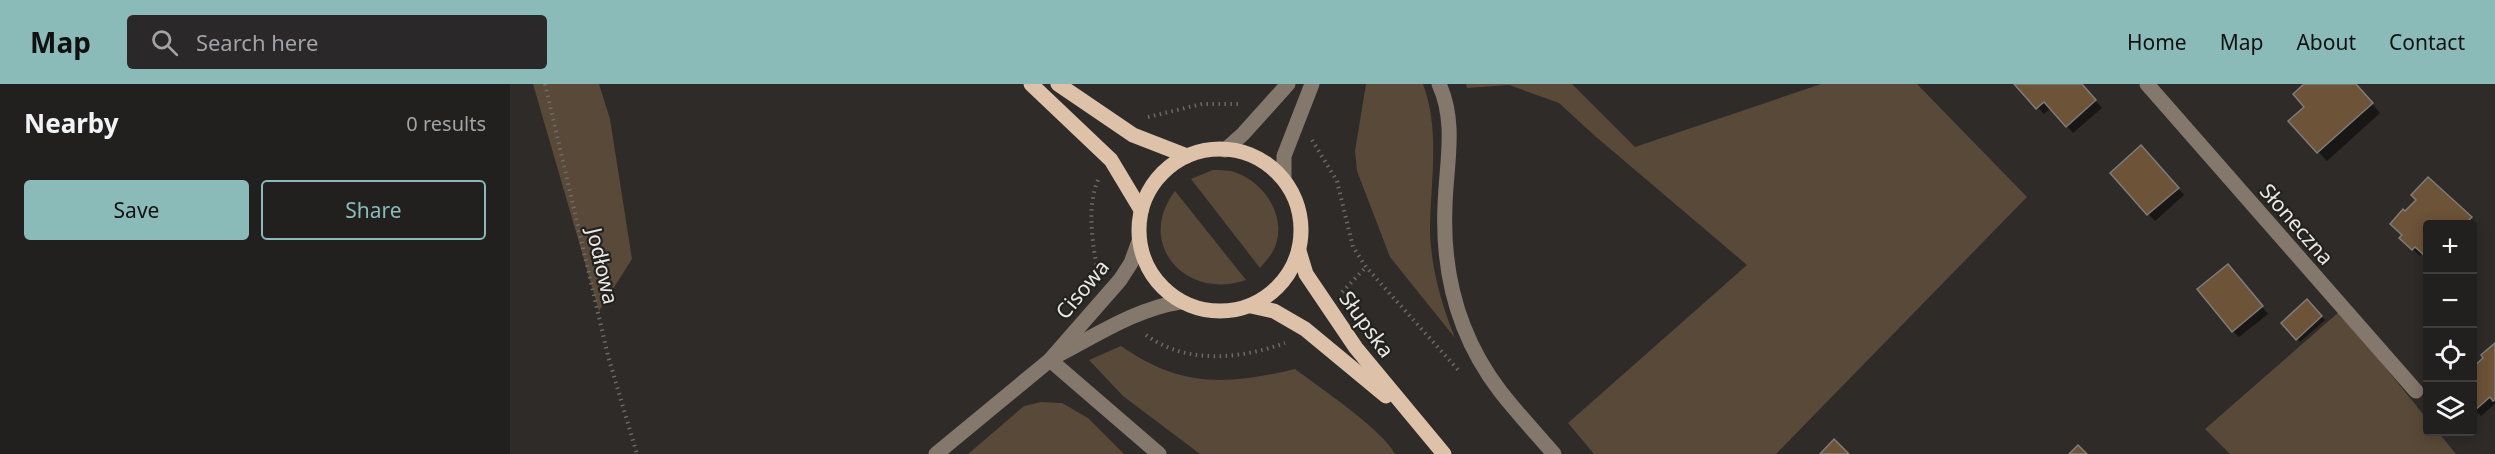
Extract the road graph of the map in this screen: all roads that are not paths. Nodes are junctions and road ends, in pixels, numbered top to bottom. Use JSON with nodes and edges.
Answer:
{"nodes":[{"id":1,"x":1031,"y":84,"type":"edge"},
{"id":2,"x":1058,"y":84,"type":"edge"},
{"id":3,"x":1288,"y":84,"type":"edge"},
{"id":4,"x":1312,"y":84,"type":"edge"},
{"id":5,"x":1439,"y":84,"type":"edge"},
{"id":6,"x":2147,"y":84,"type":"edge"},
{"id":7,"x":1225,"y":150,"type":"junction"},
{"id":8,"x":1187,"y":156,"type":"junction"},
{"id":9,"x":1284,"y":178,"type":"junction"},
{"id":10,"x":1141,"y":210,"type":"junction"},
{"id":11,"x":1139,"y":241,"type":"junction"},
{"id":12,"x":1299,"y":251,"type":"junction"},
{"id":13,"x":1179,"y":302,"type":"junction"},
{"id":14,"x":1251,"y":306,"type":"junction"},
{"id":15,"x":1050,"y":360,"type":"junction"},
{"id":16,"x":2416,"y":391,"type":"dead end"},
{"id":17,"x":1411,"y":416,"type":"junction"},
{"id":18,"x":936,"y":454,"type":"edge"},
{"id":19,"x":1159,"y":454,"type":"edge"},
{"id":20,"x":1444,"y":454,"type":"edge"},
{"id":21,"x":1554,"y":454,"type":"edge"}],
"edges":[{"from":1,"to":10,"type":"main road"},
{"from":2,"to":8,"type":"main road"},
{"from":3,"to":7,"type":"street"},
{"from":4,"to":9,"type":"street"},
{"from":5,"to":21,"type":"street"},
{"from":6,"to":16,"type":"street","name":"Słoneczna"},
{"from":7,"to":8,"type":"main road"},
{"from":7,"to":9,"type":"main road"},
{"from":8,"to":10,"type":"main road"},
{"from":9,"to":12,"type":"main road"},
{"from":10,"to":11,"type":"main road"},
{"from":11,"to":13,"type":"main road"},
{"from":11,"to":15,"type":"street","name":"Cisowa"},
{"from":12,"to":14,"type":"main road"},
{"from":12,"to":17,"type":"main road","name":"Słupska"},
{"from":13,"to":14,"type":"main road"},
{"from":13,"to":15,"type":"street","name":"Cisowa"},
{"from":14,"to":17,"type":"main road","name":"Słupska"},
{"from":15,"to":18,"type":"street","name":"Cisowa"},
{"from":15,"to":19,"type":"street"},
{"from":17,"to":20,"type":"main road","name":"Słupska"}]}
